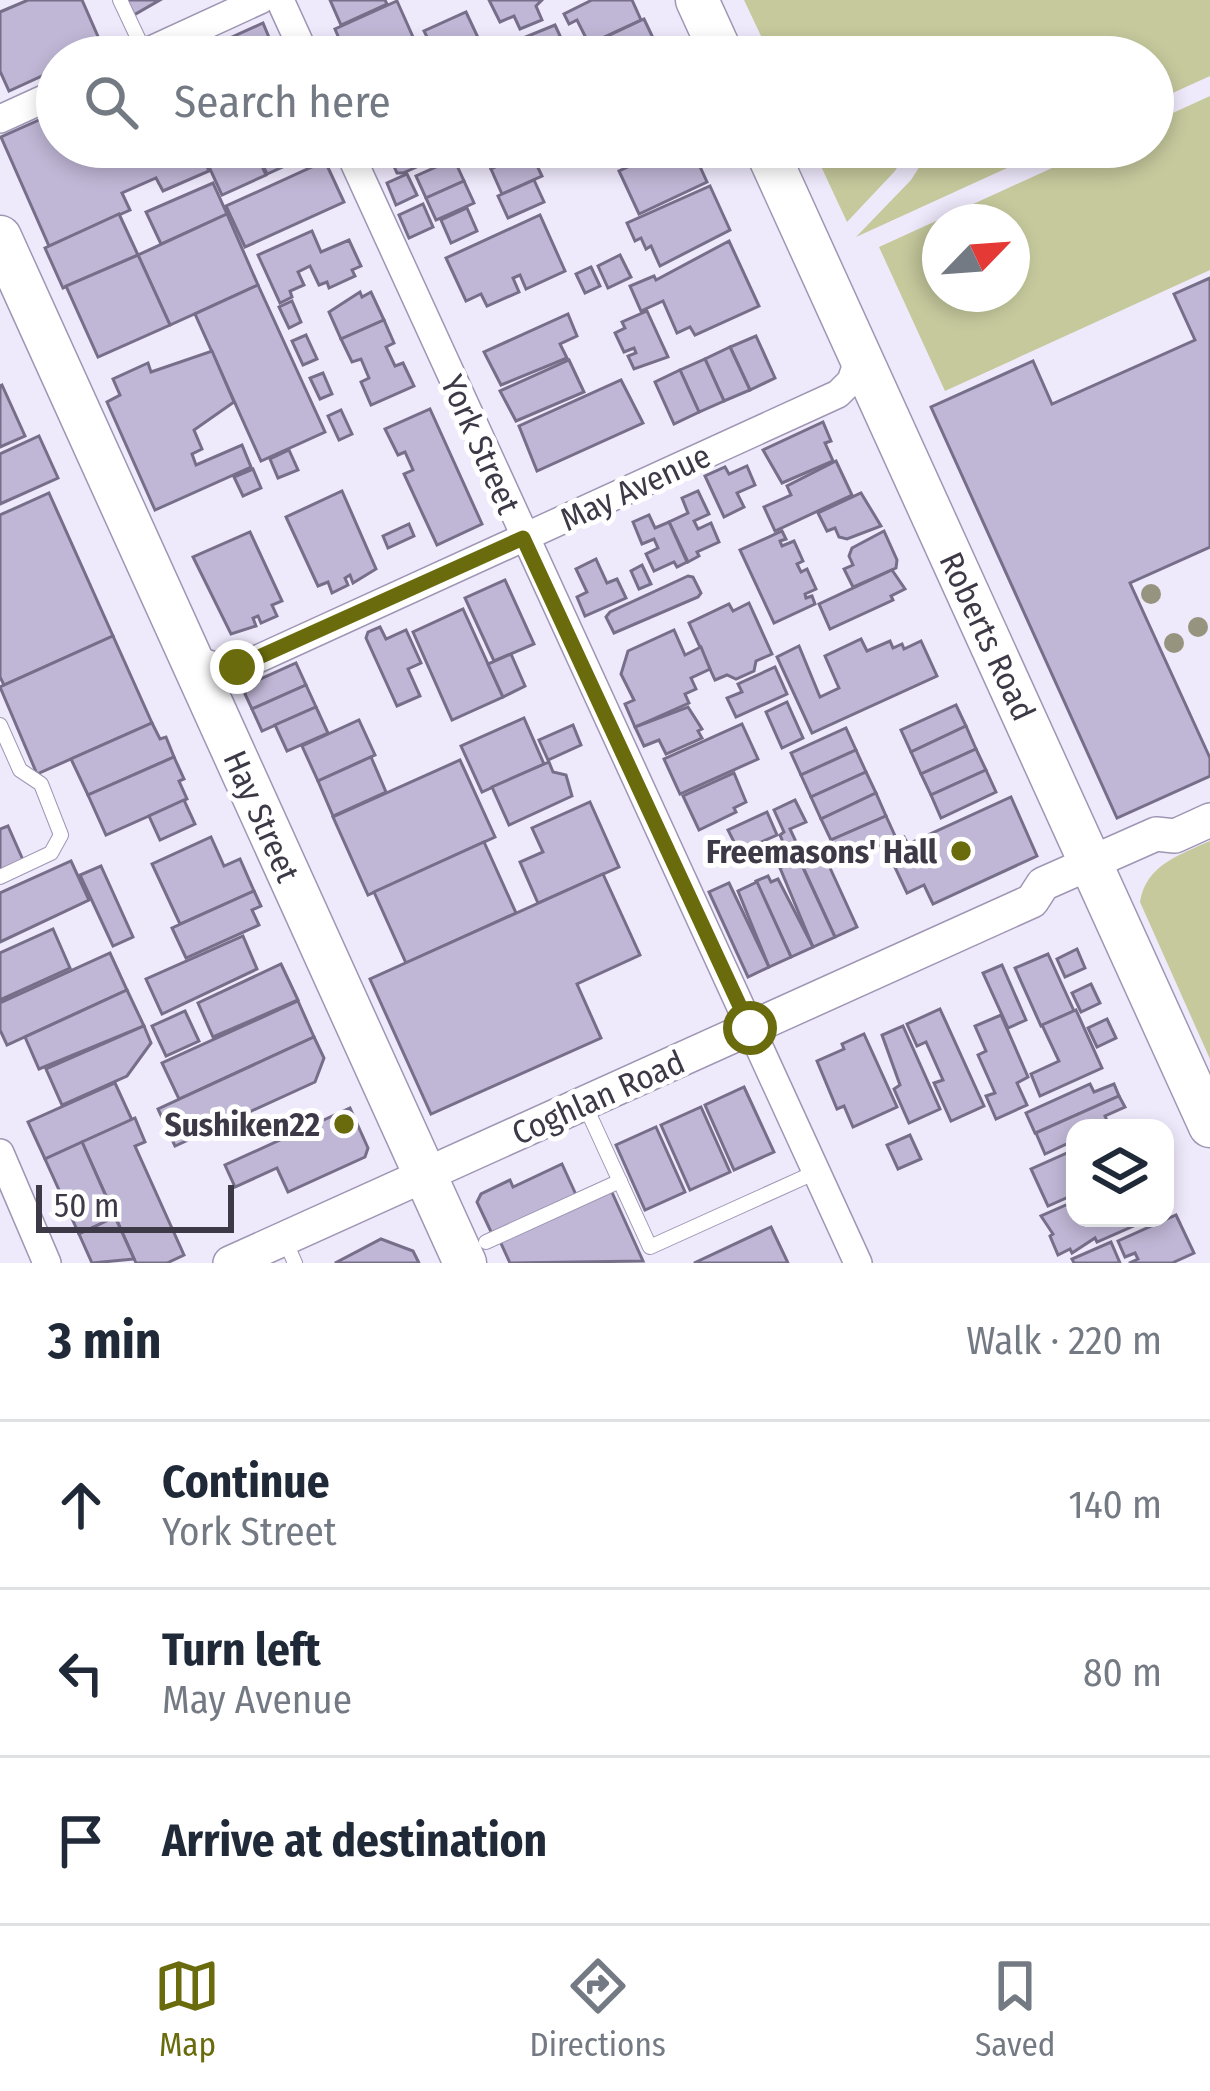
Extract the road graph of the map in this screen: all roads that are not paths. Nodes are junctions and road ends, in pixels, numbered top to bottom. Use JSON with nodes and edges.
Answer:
{"nodes":[{"id":1,"x":120,"y":0,"type":"edge"},
{"id":2,"x":260,"y":0,"type":"edge"},
{"id":3,"x":280,"y":0,"type":"edge"},
{"id":4,"x":698,"y":0,"type":"edge"},
{"id":5,"x":133,"y":36,"type":"edge"},
{"id":6,"x":181,"y":36,"type":"edge"},
{"id":7,"x":296,"y":36,"type":"edge"},
{"id":8,"x":714,"y":36,"type":"edge"},
{"id":9,"x":36,"y":103,"type":"edge"},
{"id":10,"x":0,"y":119,"type":"edge"},
{"id":11,"x":356,"y":168,"type":"edge"},
{"id":12,"x":775,"y":168,"type":"edge"},
{"id":13,"x":0,"y":237,"type":"edge"},
{"id":14,"x":860,"y":355,"type":"junction"},
{"id":15,"x":523,"y":538,"type":"junction"},
{"id":16,"x":190,"y":658,"type":"junction"},
{"id":17,"x":0,"y":725,"type":"edge"},
{"id":18,"x":1210,"y":820,"type":"edge"},
{"id":19,"x":1095,"y":873,"type":"junction"},
{"id":20,"x":0,"y":877,"type":"edge"},
{"id":21,"x":750,"y":1028,"type":"junction"},
{"id":22,"x":584,"y":1103,"type":"junction"},
{"id":23,"x":1210,"y":1126,"type":"edge"},
{"id":24,"x":0,"y":1153,"type":"edge"},
{"id":25,"x":816,"y":1172,"type":"junction"},
{"id":26,"x":425,"y":1175,"type":"junction"},
{"id":27,"x":620,"y":1181,"type":"junction"},
{"id":28,"x":290,"y":1251,"type":"edge"},
{"id":29,"x":476,"y":1252,"type":"edge"},
{"id":30,"x":48,"y":1257,"type":"edge"},
{"id":31,"x":241,"y":1261,"type":"edge"},
{"id":32,"x":858,"y":1263,"type":"edge"}],
"edges":[{"from":1,"to":5,"type":"lane"},
{"from":2,"to":6,"type":"street"},
{"from":3,"to":7,"type":"street"},
{"from":4,"to":8,"type":"main road"},
{"from":9,"to":10,"type":"street"},
{"from":11,"to":15,"type":"street","name":"York Street"},
{"from":12,"to":14,"type":"main road","name":"Roberts Road"},
{"from":13,"to":16,"type":"main road","name":"Hay Street"},
{"from":14,"to":15,"type":"street","name":"May Avenue"},
{"from":14,"to":19,"type":"main road","name":"Roberts Road"},
{"from":15,"to":16,"type":"street","name":"May Avenue"},
{"from":15,"to":21,"type":"street","name":"York Street"},
{"from":16,"to":26,"type":"main road","name":"Hay Street"},
{"from":17,"to":20,"type":"lane"},
{"from":18,"to":19,"type":"street","name":"Coghlan Road"},
{"from":19,"to":21,"type":"street","name":"Coghlan Road"},
{"from":19,"to":23,"type":"main road","name":"Roberts Road"},
{"from":21,"to":22,"type":"street","name":"Coghlan Road"},
{"from":21,"to":25,"type":"street","name":"York Street"},
{"from":22,"to":26,"type":"street","name":"Coghlan Road"},
{"from":22,"to":27,"type":"lane"},
{"from":24,"to":30,"type":"street"},
{"from":25,"to":27,"type":"lane"},
{"from":25,"to":32,"type":"street","name":"York Street"},
{"from":26,"to":28,"type":"street","name":"Coghlan Road"},
{"from":26,"to":29,"type":"main road","name":"Hay Street"},
{"from":27,"to":29,"type":"lane"},
{"from":28,"to":31,"type":"street","name":"Coghlan Road"}]}
